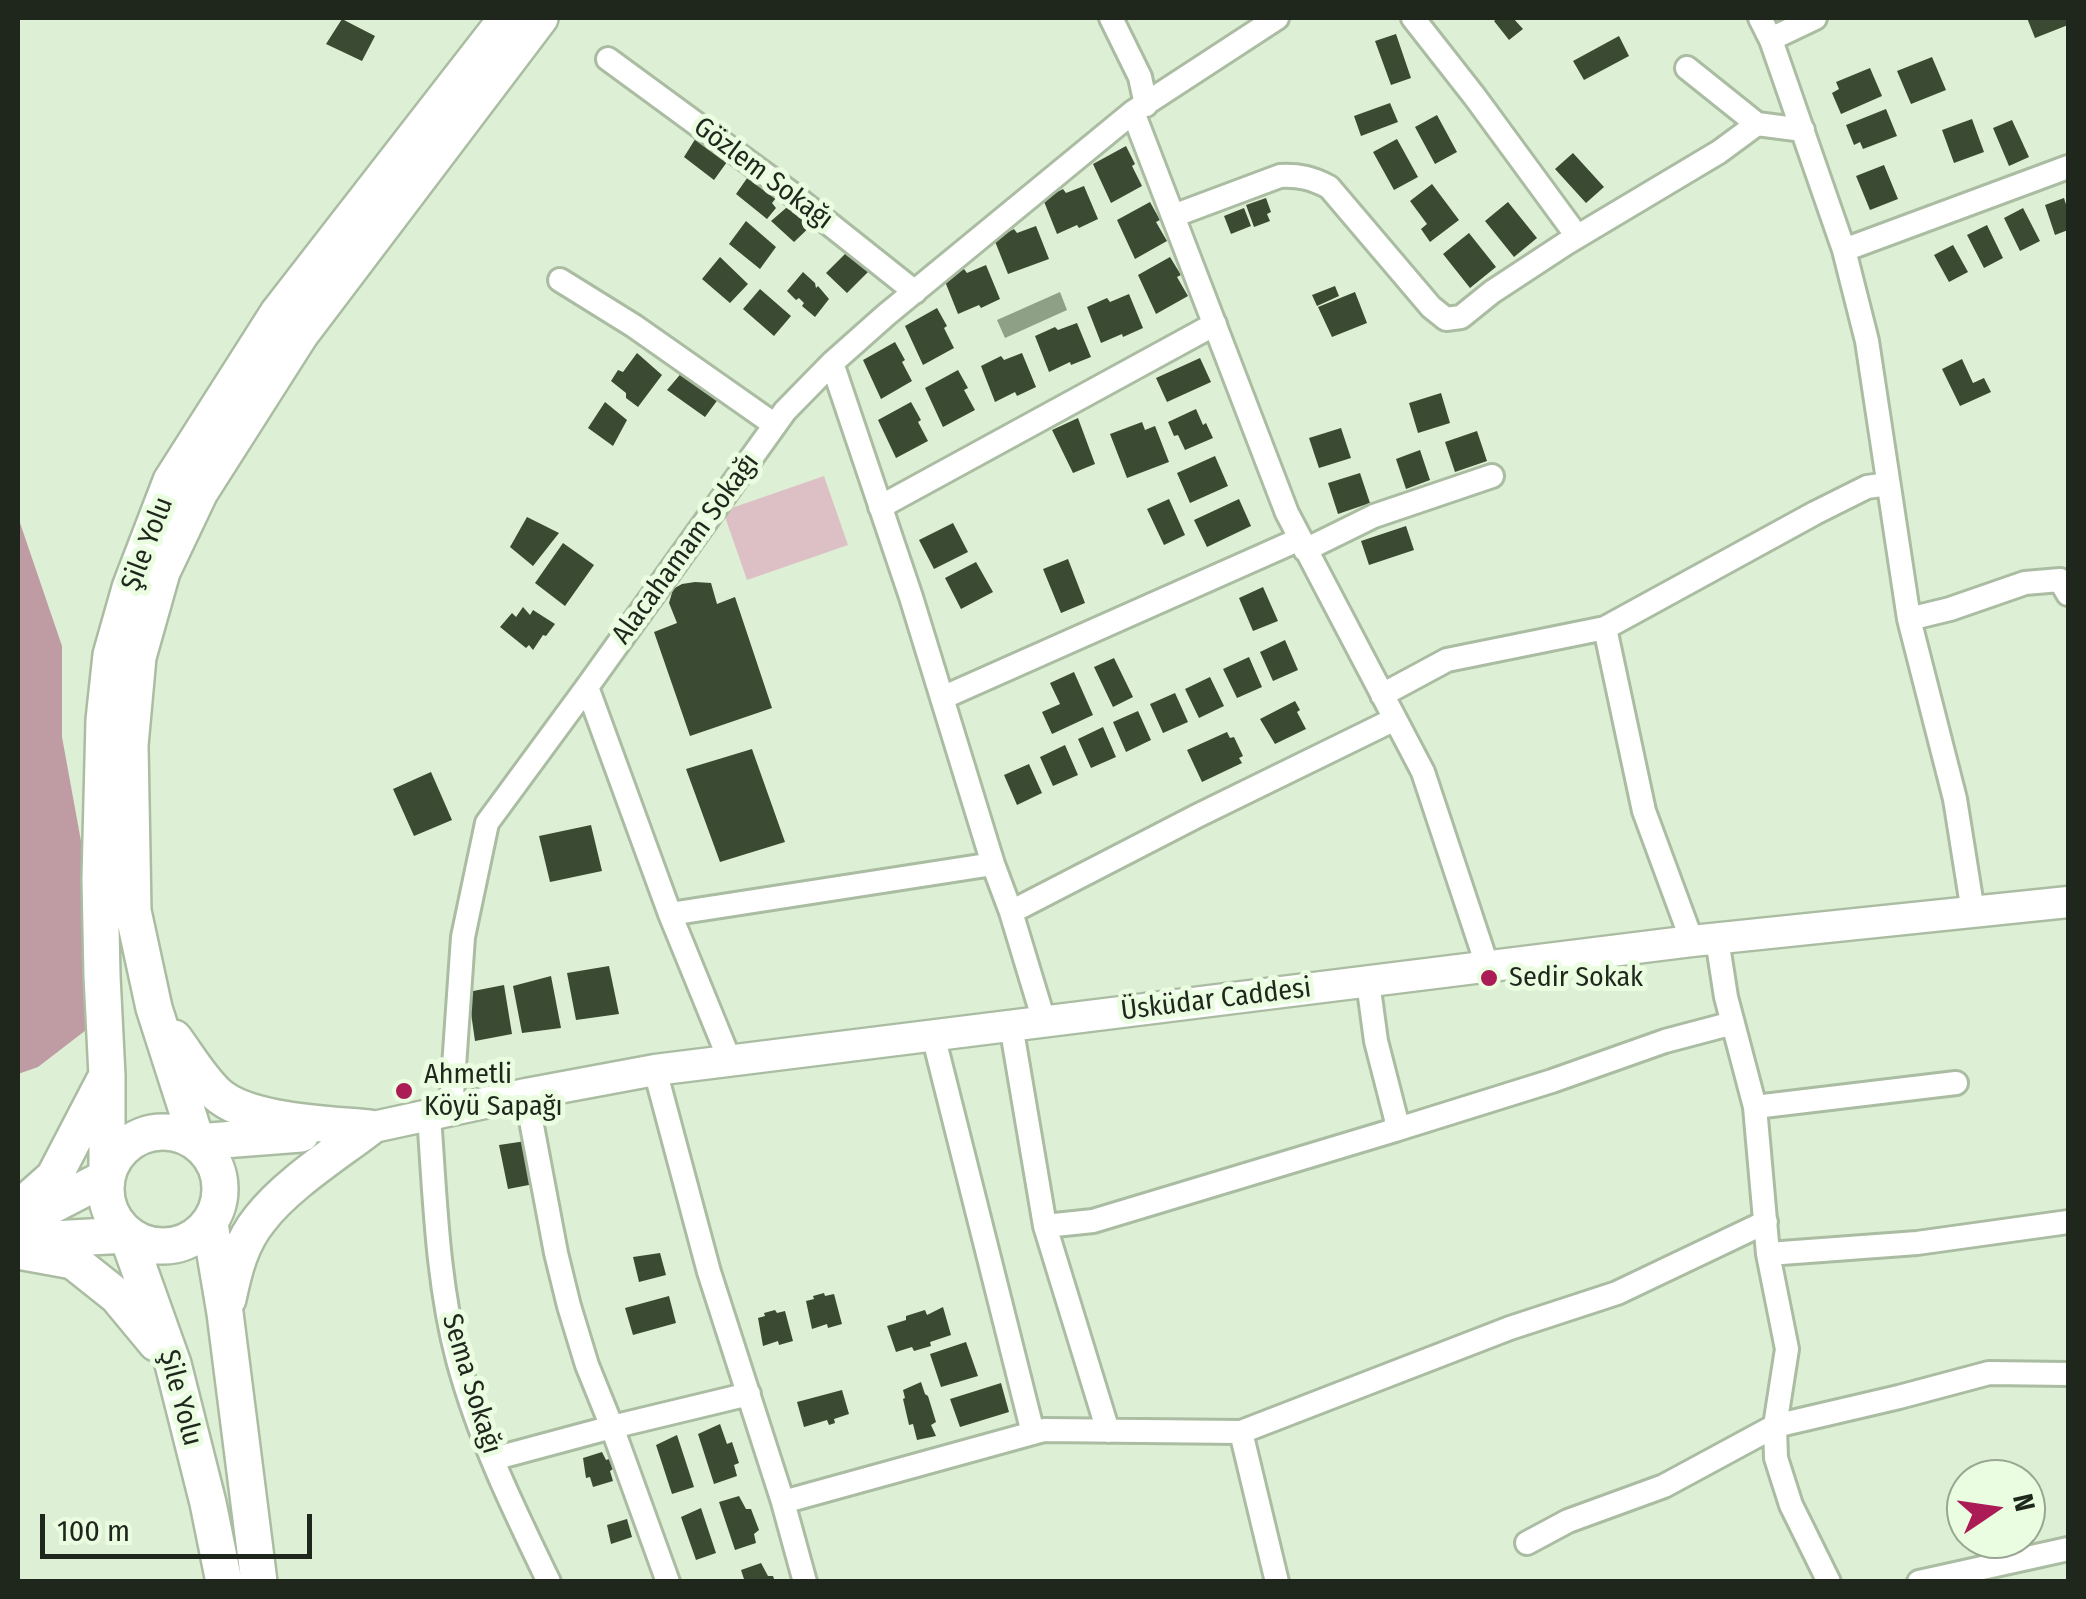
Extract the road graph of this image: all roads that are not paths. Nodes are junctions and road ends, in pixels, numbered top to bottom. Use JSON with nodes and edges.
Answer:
{"nodes":[{"id":1,"x":507,"y":18,"type":"edge"},
{"id":2,"x":540,"y":18,"type":"edge"},
{"id":3,"x":1111,"y":18,"type":"edge"},
{"id":4,"x":1276,"y":18,"type":"edge"},
{"id":5,"x":1413,"y":18,"type":"edge"},
{"id":6,"x":1760,"y":18,"type":"edge"},
{"id":7,"x":1815,"y":18,"type":"edge"},
{"id":8,"x":1771,"y":39,"type":"junction"},
{"id":9,"x":608,"y":59,"type":"dead end"},
{"id":10,"x":1687,"y":68,"type":"dead end"},
{"id":11,"x":1140,"y":109,"type":"junction"},
{"id":12,"x":1758,"y":124,"type":"junction"},
{"id":13,"x":1803,"y":130,"type":"junction"},
{"id":14,"x":2068,"y":167,"type":"edge"},
{"id":15,"x":1174,"y":216,"type":"junction"},
{"id":16,"x":1577,"y":236,"type":"junction"},
{"id":17,"x":1844,"y":250,"type":"junction"},
{"id":18,"x":560,"y":280,"type":"dead end"},
{"id":19,"x":916,"y":292,"type":"junction"},
{"id":20,"x":1215,"y":324,"type":"junction"},
{"id":21,"x":832,"y":364,"type":"junction"},
{"id":22,"x":775,"y":426,"type":"junction"},
{"id":23,"x":1492,"y":476,"type":"dead end"},
{"id":24,"x":1888,"y":484,"type":"junction"},
{"id":25,"x":880,"y":507,"type":"junction"},
{"id":26,"x":1303,"y":544,"type":"junction"},
{"id":27,"x":2068,"y":594,"type":"edge"},
{"id":28,"x":1908,"y":620,"type":"junction"},
{"id":29,"x":1605,"y":628,"type":"junction"},
{"id":30,"x":587,"y":688,"type":"junction"},
{"id":31,"x":1382,"y":695,"type":"junction"},
{"id":32,"x":942,"y":698,"type":"junction"},
{"id":33,"x":1395,"y":719,"type":"junction"},
{"id":34,"x":993,"y":864,"type":"junction"},
{"id":35,"x":2068,"y":902,"type":"edge"},
{"id":36,"x":1011,"y":912,"type":"junction"},
{"id":37,"x":1973,"y":912,"type":"junction"},
{"id":38,"x":670,"y":914,"type":"junction"},
{"id":39,"x":1704,"y":940,"type":"junction"},
{"id":40,"x":1488,"y":968,"type":"junction"},
{"id":41,"x":1368,"y":982,"type":"junction"},
{"id":42,"x":154,"y":1008,"type":"junction"},
{"id":43,"x":1044,"y":1021,"type":"junction"},
{"id":44,"x":1733,"y":1023,"type":"junction"},
{"id":45,"x":1011,"y":1025,"type":"junction"},
{"id":46,"x":933,"y":1035,"type":"junction"},
{"id":47,"x":730,"y":1061,"type":"junction"},
{"id":48,"x":655,"y":1070,"type":"junction"},
{"id":49,"x":107,"y":1076,"type":"junction"},
{"id":50,"x":1956,"y":1083,"type":"dead end"},
{"id":51,"x":526,"y":1094,"type":"junction"},
{"id":52,"x":1755,"y":1107,"type":"junction"},
{"id":53,"x":440,"y":1113,"type":"junction"},
{"id":54,"x":369,"y":1128,"type":"junction"},
{"id":55,"x":1395,"y":1130,"type":"junction"},
{"id":56,"x":197,"y":1142,"type":"junction"},
{"id":57,"x":107,"y":1177,"type":"junction"},
{"id":58,"x":18,"y":1209,"type":"edge"},
{"id":59,"x":1766,"y":1222,"type":"junction"},
{"id":60,"x":2068,"y":1222,"type":"edge"},
{"id":61,"x":18,"y":1224,"type":"edge"},
{"id":62,"x":210,"y":1224,"type":"junction"},
{"id":63,"x":1045,"y":1226,"type":"junction"},
{"id":64,"x":128,"y":1234,"type":"junction"},
{"id":65,"x":18,"y":1241,"type":"edge"},
{"id":66,"x":18,"y":1251,"type":"edge"},
{"id":67,"x":1768,"y":1254,"type":"junction"},
{"id":68,"x":225,"y":1313,"type":"junction"},
{"id":69,"x":173,"y":1364,"type":"junction"},
{"id":70,"x":2068,"y":1374,"type":"edge"},
{"id":71,"x":749,"y":1394,"type":"junction"},
{"id":72,"x":1774,"y":1426,"type":"junction"},
{"id":73,"x":612,"y":1427,"type":"junction"},
{"id":74,"x":1108,"y":1431,"type":"junction"},
{"id":75,"x":1242,"y":1432,"type":"junction"},
{"id":76,"x":1033,"y":1434,"type":"junction"},
{"id":77,"x":493,"y":1459,"type":"junction"},
{"id":78,"x":783,"y":1502,"type":"junction"},
{"id":79,"x":1527,"y":1543,"type":"dead end"},
{"id":80,"x":2068,"y":1549,"type":"edge"},
{"id":81,"x":257,"y":1569,"type":"edge"},
{"id":82,"x":222,"y":1574,"type":"edge"},
{"id":83,"x":549,"y":1582,"type":"edge"},
{"id":84,"x":668,"y":1582,"type":"edge"},
{"id":85,"x":805,"y":1582,"type":"edge"},
{"id":86,"x":1277,"y":1582,"type":"edge"},
{"id":87,"x":1829,"y":1582,"type":"edge"},
{"id":88,"x":1919,"y":1582,"type":"edge"}],
"edges":[{"from":1,"to":49,"type":"highway","name":"Şile Yolu"},
{"from":2,"to":42,"type":"highway","name":"Şile Yolu"},
{"from":3,"to":11,"type":"street"},
{"from":4,"to":11,"type":"street","name":"Alacahamam Sokağı"},
{"from":5,"to":16,"type":"street"},
{"from":6,"to":8,"type":"street"},
{"from":7,"to":8,"type":"street"},
{"from":8,"to":13,"type":"street"},
{"from":9,"to":19,"type":"street","name":"Gözlem Sokağı"},
{"from":10,"to":12,"type":"street"},
{"from":11,"to":15,"type":"street"},
{"from":11,"to":19,"type":"street","name":"Alacahamam Sokağı"},
{"from":12,"to":13,"type":"street"},
{"from":12,"to":16,"type":"street"},
{"from":13,"to":17,"type":"street"},
{"from":14,"to":17,"type":"street"},
{"from":15,"to":16,"type":"street"},
{"from":15,"to":20,"type":"street"},
{"from":17,"to":24,"type":"street"},
{"from":18,"to":22,"type":"street"},
{"from":19,"to":21,"type":"street","name":"Alacahamam Sokağı"},
{"from":20,"to":25,"type":"street"},
{"from":20,"to":26,"type":"street"},
{"from":21,"to":22,"type":"street","name":"Alacahamam Sokağı"},
{"from":21,"to":25,"type":"street"},
{"from":22,"to":30,"type":"street","name":"Alacahamam Sokağı"},
{"from":23,"to":26,"type":"street"},
{"from":24,"to":28,"type":"street"},
{"from":24,"to":29,"type":"street"},
{"from":25,"to":32,"type":"street"},
{"from":26,"to":31,"type":"street"},
{"from":26,"to":32,"type":"street"},
{"from":27,"to":28,"type":"street"},
{"from":28,"to":37,"type":"street"},
{"from":29,"to":31,"type":"street"},
{"from":29,"to":39,"type":"street"},
{"from":30,"to":38,"type":"street"},
{"from":30,"to":53,"type":"street","name":"Alacahamam Sokağı"},
{"from":31,"to":33,"type":"street"},
{"from":32,"to":34,"type":"street"},
{"from":33,"to":36,"type":"street"},
{"from":33,"to":40,"type":"street"},
{"from":34,"to":36,"type":"street"},
{"from":34,"to":38,"type":"street"},
{"from":35,"to":37,"type":"main road","name":"Üsküdar Caddesi"},
{"from":36,"to":43,"type":"street"},
{"from":37,"to":39,"type":"main road","name":"Üsküdar Caddesi"},
{"from":38,"to":47,"type":"street"},
{"from":39,"to":40,"type":"main road","name":"Üsküdar Caddesi"},
{"from":39,"to":44,"type":"street"},
{"from":40,"to":41,"type":"main road","name":"Üsküdar Caddesi"},
{"from":41,"to":43,"type":"main road","name":"Üsküdar Caddesi"},
{"from":41,"to":55,"type":"street"},
{"from":42,"to":54,"type":"highway"},
{"from":42,"to":56,"type":"highway","name":"Şile Yolu"},
{"from":43,"to":45,"type":"main road","name":"Üsküdar Caddesi"},
{"from":44,"to":52,"type":"street"},
{"from":44,"to":55,"type":"street"},
{"from":45,"to":46,"type":"main road","name":"Üsküdar Caddesi"},
{"from":45,"to":63,"type":"street"},
{"from":46,"to":47,"type":"main road","name":"Üsküdar Caddesi"},
{"from":46,"to":76,"type":"street"},
{"from":47,"to":48,"type":"main road","name":"Üsküdar Caddesi"},
{"from":48,"to":51,"type":"main road","name":"Üsküdar Caddesi"},
{"from":48,"to":71,"type":"street"},
{"from":49,"to":57,"type":"highway","name":"Şile Yolu"},
{"from":49,"to":58,"type":"highway"},
{"from":50,"to":52,"type":"street"},
{"from":51,"to":53,"type":"main road","name":"Üsküdar Caddesi"},
{"from":51,"to":73,"type":"street"},
{"from":52,"to":59,"type":"street"},
{"from":53,"to":54,"type":"main road","name":"Üsküdar Caddesi"},
{"from":53,"to":77,"type":"street","name":"Sema Sokağı"},
{"from":54,"to":56,"type":"highway","name":"Üsküdar Caddesi"},
{"from":54,"to":62,"type":"highway","name":"Üsküdar Caddesi"},
{"from":54,"to":68,"type":"highway"},
{"from":55,"to":63,"type":"street"},
{"from":56,"to":57,"type":"highway"},
{"from":56,"to":62,"type":"highway"},
{"from":57,"to":61,"type":"highway"},
{"from":57,"to":64,"type":"highway"},
{"from":59,"to":67,"type":"street"},
{"from":59,"to":75,"type":"street"},
{"from":60,"to":67,"type":"street"},
{"from":62,"to":64,"type":"highway"},
{"from":62,"to":68,"type":"highway","name":"Şile Yolu"},
{"from":63,"to":74,"type":"street"},
{"from":64,"to":65,"type":"highway"},
{"from":64,"to":69,"type":"highway","name":"Şile Yolu"},
{"from":66,"to":69,"type":"highway"},
{"from":67,"to":72,"type":"street"},
{"from":68,"to":81,"type":"highway","name":"Şile Yolu"},
{"from":69,"to":82,"type":"highway","name":"Şile Yolu"},
{"from":70,"to":72,"type":"street"},
{"from":71,"to":73,"type":"street"},
{"from":71,"to":78,"type":"street"},
{"from":72,"to":79,"type":"street"},
{"from":72,"to":87,"type":"street"},
{"from":73,"to":77,"type":"street"},
{"from":73,"to":84,"type":"street"},
{"from":74,"to":75,"type":"street"},
{"from":74,"to":76,"type":"street"},
{"from":75,"to":86,"type":"street"},
{"from":76,"to":78,"type":"street"},
{"from":77,"to":83,"type":"street","name":"Sema Sokağı"},
{"from":78,"to":85,"type":"street"},
{"from":80,"to":88,"type":"street"}]}
